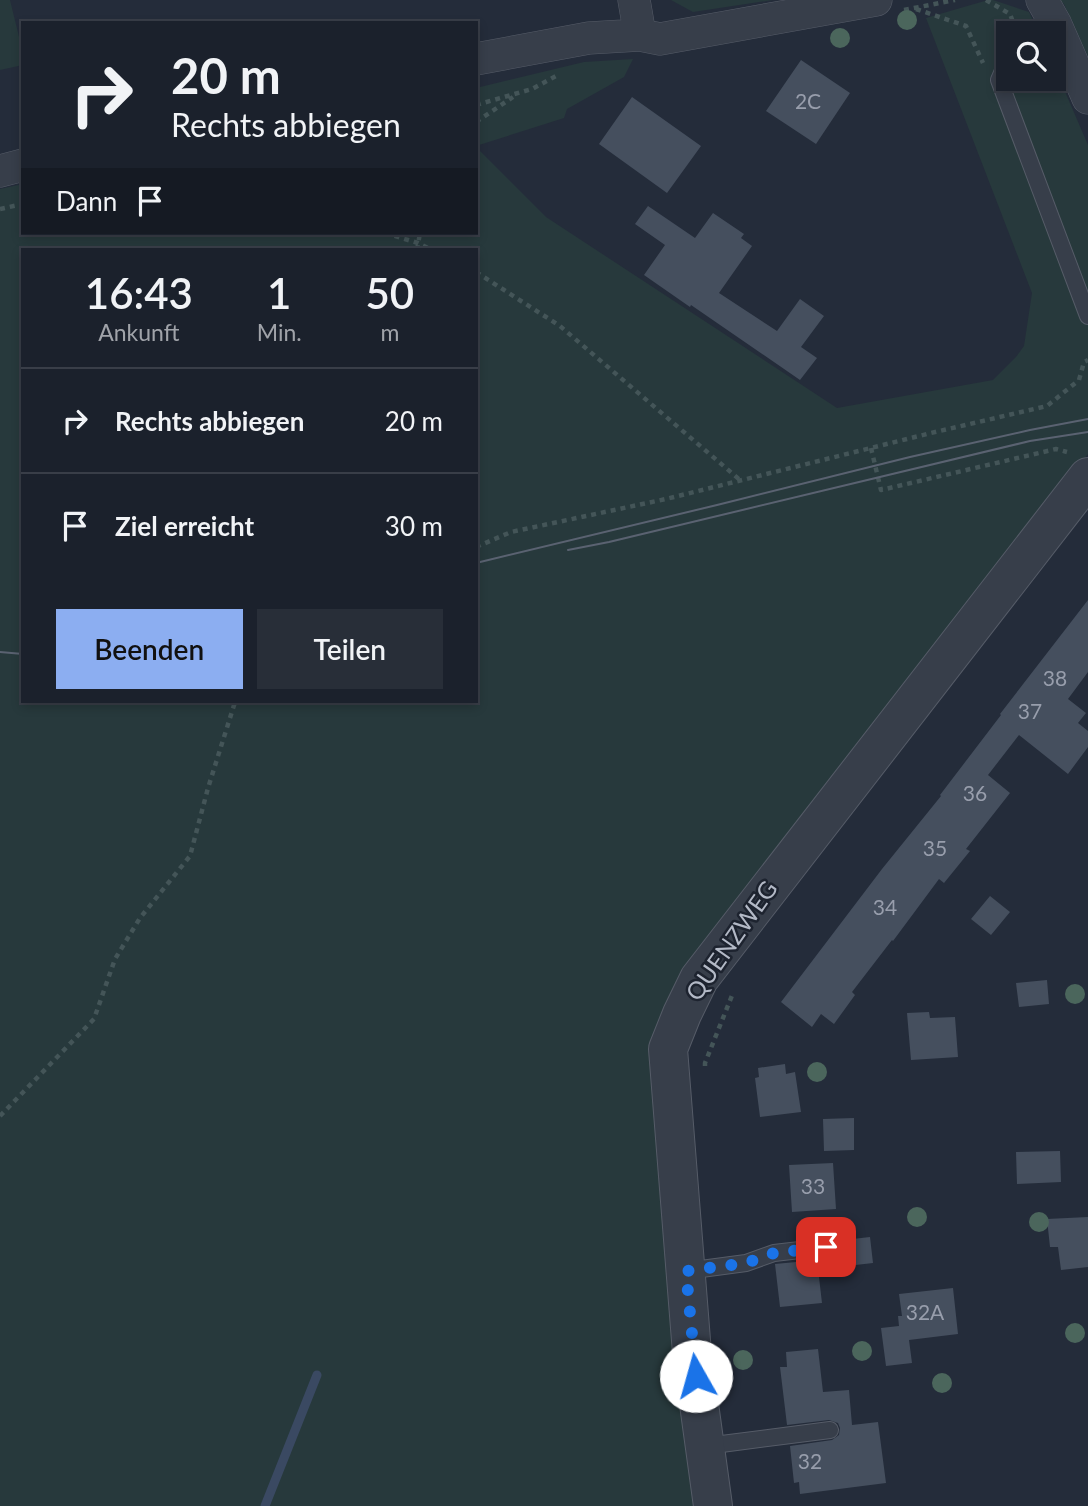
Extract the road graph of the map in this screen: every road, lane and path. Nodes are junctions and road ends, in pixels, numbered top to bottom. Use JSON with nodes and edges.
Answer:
{"nodes":[{"id":1,"x":634,"y":0,"type":"edge"},
{"id":2,"x":876,"y":0,"type":"edge"},
{"id":3,"x":986,"y":0,"type":"edge"},
{"id":4,"x":914,"y":8,"type":"dead end"},
{"id":5,"x":1046,"y":19,"type":"edge"},
{"id":6,"x":1013,"y":21,"type":"edge"},
{"id":7,"x":640,"y":35,"type":"junction"},
{"id":8,"x":478,"y":58,"type":"edge"},
{"id":9,"x":983,"y":64,"type":"dead end"},
{"id":10,"x":1003,"y":91,"type":"edge"},
{"id":11,"x":516,"y":94,"type":"dead end"},
{"id":12,"x":1088,"y":98,"type":"edge"},
{"id":13,"x":478,"y":121,"type":"edge"},
{"id":14,"x":21,"y":166,"type":"edge"},
{"id":15,"x":0,"y":171,"type":"edge"},
{"id":16,"x":21,"y":204,"type":"edge"},
{"id":17,"x":0,"y":209,"type":"edge"},
{"id":18,"x":392,"y":235,"type":"edge"},
{"id":19,"x":419,"y":235,"type":"edge"},
{"id":20,"x":418,"y":243,"type":"junction"},
{"id":21,"x":417,"y":248,"type":"edge"},
{"id":22,"x":428,"y":248,"type":"edge"},
{"id":23,"x":478,"y":273,"type":"edge"},
{"id":24,"x":1088,"y":316,"type":"edge"},
{"id":25,"x":1088,"y":360,"type":"edge"},
{"id":26,"x":871,"y":448,"type":"junction"},
{"id":27,"x":1083,"y":466,"type":"edge"},
{"id":28,"x":740,"y":481,"type":"junction"},
{"id":29,"x":478,"y":546,"type":"edge"},
{"id":30,"x":235,"y":703,"type":"edge"},
{"id":31,"x":737,"y":986,"type":"dead end"},
{"id":32,"x":706,"y":1076,"type":"dead end"},
{"id":33,"x":0,"y":1116,"type":"edge"},
{"id":34,"x":826,"y":1247,"type":"dead end"},
{"id":35,"x":686,"y":1271,"type":"junction"},
{"id":36,"x":830,"y":1430,"type":"dead end"},
{"id":37,"x":706,"y":1446,"type":"junction"},
{"id":38,"x":713,"y":1506,"type":"edge"}],
"edges":[{"from":1,"to":7,"type":"street"},
{"from":2,"to":7,"type":"street"},
{"from":3,"to":6,"type":"path"},
{"from":4,"to":9,"type":"path"},
{"from":5,"to":12,"type":"street"},
{"from":7,"to":8,"type":"street"},
{"from":10,"to":24,"type":"lane"},
{"from":11,"to":13,"type":"path"},
{"from":14,"to":15,"type":"street"},
{"from":16,"to":17,"type":"path"},
{"from":18,"to":20,"type":"path"},
{"from":19,"to":20,"type":"path"},
{"from":20,"to":21,"type":"path"},
{"from":20,"to":22,"type":"path"},
{"from":23,"to":28,"type":"path"},
{"from":25,"to":26,"type":"path"},
{"from":26,"to":27,"type":"path"},
{"from":26,"to":28,"type":"path"},
{"from":27,"to":35,"type":"street","name":"QUENZWEG"},
{"from":28,"to":29,"type":"path"},
{"from":30,"to":33,"type":"path"},
{"from":31,"to":32,"type":"path"},
{"from":34,"to":35,"type":"lane"},
{"from":35,"to":37,"type":"street","name":"QUENZWEG"},
{"from":36,"to":37,"type":"lane"},
{"from":37,"to":38,"type":"street","name":"QUENZWEG"}]}
